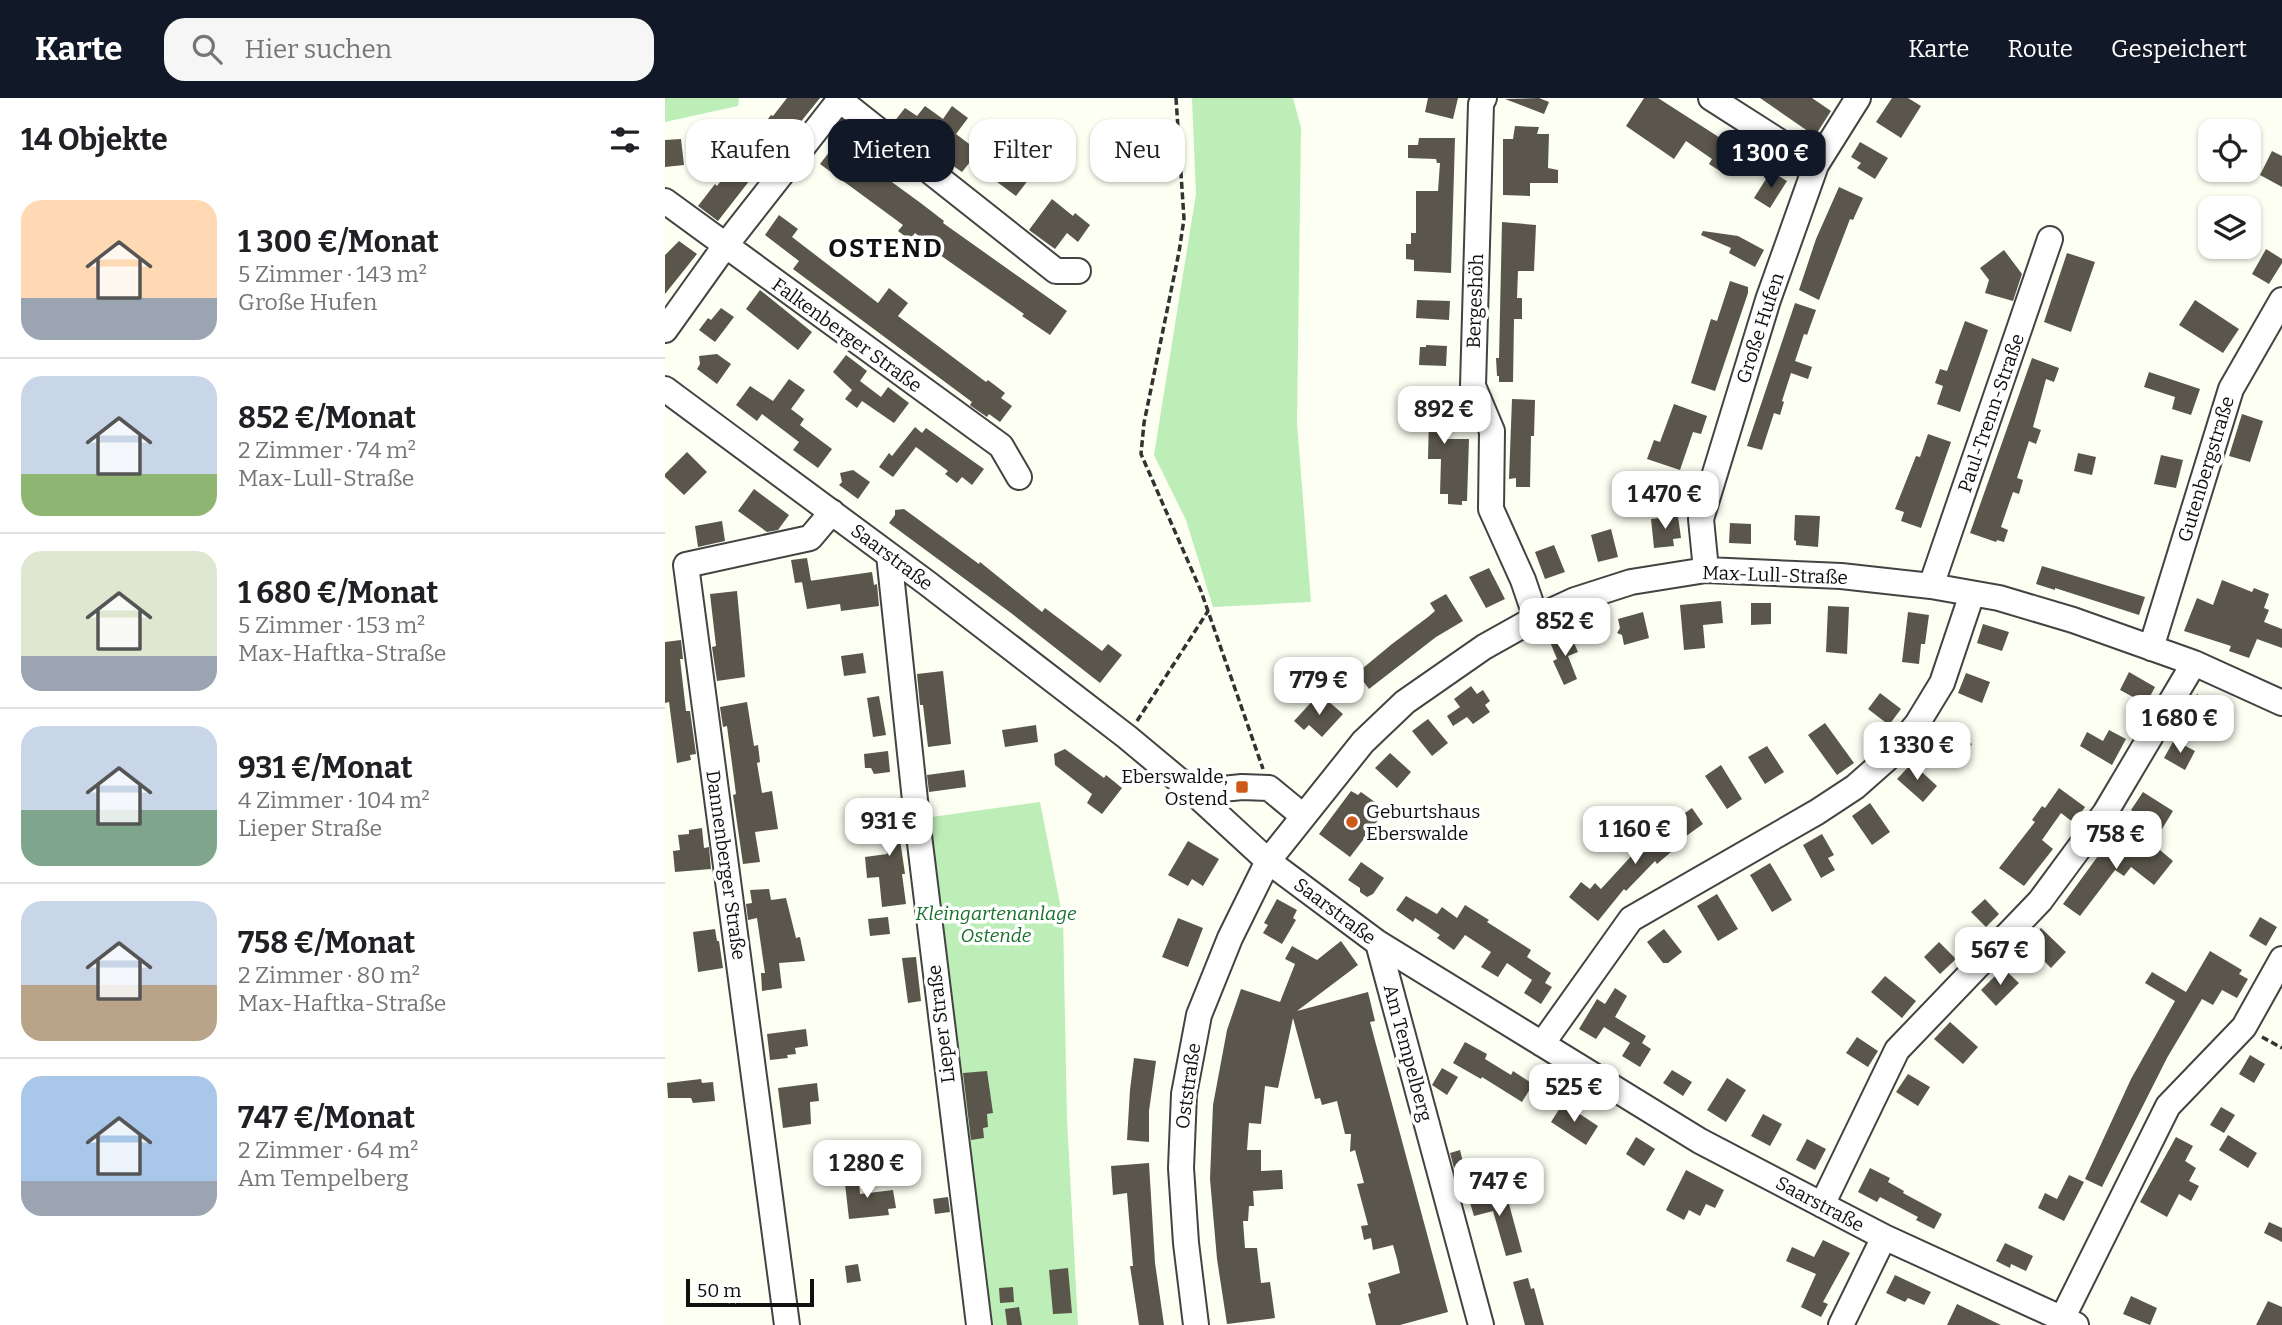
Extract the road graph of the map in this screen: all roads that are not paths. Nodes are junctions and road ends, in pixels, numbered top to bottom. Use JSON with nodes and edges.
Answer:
{"nodes":[{"id":1,"x":1484,"y":98,"type":"edge"},
{"id":2,"x":1711,"y":98,"type":"edge"},
{"id":3,"x":1858,"y":98,"type":"edge"},
{"id":4,"x":841,"y":99,"type":"edge"},
{"id":5,"x":1815,"y":165,"type":"junction"},
{"id":6,"x":665,"y":201,"type":"edge"},
{"id":7,"x":2050,"y":239,"type":"dead end"},
{"id":8,"x":725,"y":246,"type":"junction"},
{"id":9,"x":1078,"y":271,"type":"dead end"},
{"id":10,"x":2282,"y":300,"type":"edge"},
{"id":11,"x":665,"y":330,"type":"edge"},
{"id":12,"x":665,"y":388,"type":"edge"},
{"id":13,"x":1019,"y":477,"type":"dead end"},
{"id":14,"x":832,"y":512,"type":"junction"},
{"id":15,"x":889,"y":555,"type":"junction"},
{"id":16,"x":1706,"y":570,"type":"junction"},
{"id":17,"x":1931,"y":586,"type":"junction"},
{"id":18,"x":1972,"y":593,"type":"junction"},
{"id":19,"x":1536,"y":618,"type":"junction"},
{"id":20,"x":2151,"y":648,"type":"junction"},
{"id":21,"x":2194,"y":663,"type":"junction"},
{"id":22,"x":2282,"y":703,"type":"edge"},
{"id":23,"x":1193,"y":792,"type":"junction"},
{"id":24,"x":1303,"y":816,"type":"junction"},
{"id":25,"x":1268,"y":861,"type":"junction"},
{"id":26,"x":1378,"y":943,"type":"junction"},
{"id":27,"x":2282,"y":959,"type":"edge"},
{"id":28,"x":1542,"y":1044,"type":"junction"},
{"id":29,"x":1822,"y":1205,"type":"junction"},
{"id":30,"x":1884,"y":1237,"type":"junction"},
{"id":31,"x":2069,"y":1322,"type":"edge"},
{"id":32,"x":787,"y":1325,"type":"edge"},
{"id":33,"x":979,"y":1325,"type":"edge"},
{"id":34,"x":1196,"y":1325,"type":"edge"},
{"id":35,"x":1481,"y":1325,"type":"edge"},
{"id":36,"x":1841,"y":1325,"type":"edge"}],
"edges":[{"from":1,"to":19,"type":"street","name":"Bergeshöh"},
{"from":2,"to":5,"type":"street"},
{"from":3,"to":5,"type":"street","name":"Große Hufen"},
{"from":4,"to":8,"type":"street"},
{"from":4,"to":9,"type":"street"},
{"from":5,"to":16,"type":"street","name":"Große Hufen"},
{"from":6,"to":8,"type":"street","name":"Falkenberger Straße"},
{"from":7,"to":17,"type":"street","name":"Paul-Trenn-Straße"},
{"from":8,"to":11,"type":"street"},
{"from":8,"to":13,"type":"street","name":"Falkenberger Straße"},
{"from":10,"to":20,"type":"street","name":"Gutenbergstraße"},
{"from":12,"to":14,"type":"street","name":"Saarstraße"},
{"from":14,"to":15,"type":"street","name":"Saarstraße"},
{"from":14,"to":32,"type":"street","name":"Dannenberger Straße"},
{"from":15,"to":23,"type":"street","name":"Saarstraße"},
{"from":15,"to":33,"type":"street","name":"Lieper Straße"},
{"from":16,"to":17,"type":"street","name":"Max-Lull-Straße"},
{"from":16,"to":19,"type":"street","name":"Max-Lull-Straße"},
{"from":17,"to":18,"type":"street","name":"Max-Lull-Straße"},
{"from":18,"to":20,"type":"street","name":"Max-Lull-Straße"},
{"from":18,"to":28,"type":"street"},
{"from":19,"to":24,"type":"street","name":"Max-Lull-Straße"},
{"from":20,"to":21,"type":"street","name":"Max-Lull-Straße"},
{"from":21,"to":22,"type":"street","name":"Max-Lull-Straße"},
{"from":21,"to":29,"type":"street"},
{"from":23,"to":24,"type":"street"},
{"from":23,"to":25,"type":"street","name":"Saarstraße"},
{"from":24,"to":25,"type":"street","name":"Max-Lull-Straße"},
{"from":25,"to":26,"type":"street","name":"Saarstraße"},
{"from":25,"to":34,"type":"street","name":"Oststraße"},
{"from":26,"to":28,"type":"street","name":"Saarstraße"},
{"from":26,"to":35,"type":"street","name":"Am Tempelberg"},
{"from":27,"to":31,"type":"street"},
{"from":28,"to":29,"type":"street","name":"Saarstraße"},
{"from":29,"to":30,"type":"street","name":"Saarstraße"},
{"from":30,"to":31,"type":"street","name":"Saarstraße"},
{"from":30,"to":36,"type":"street"}]}
